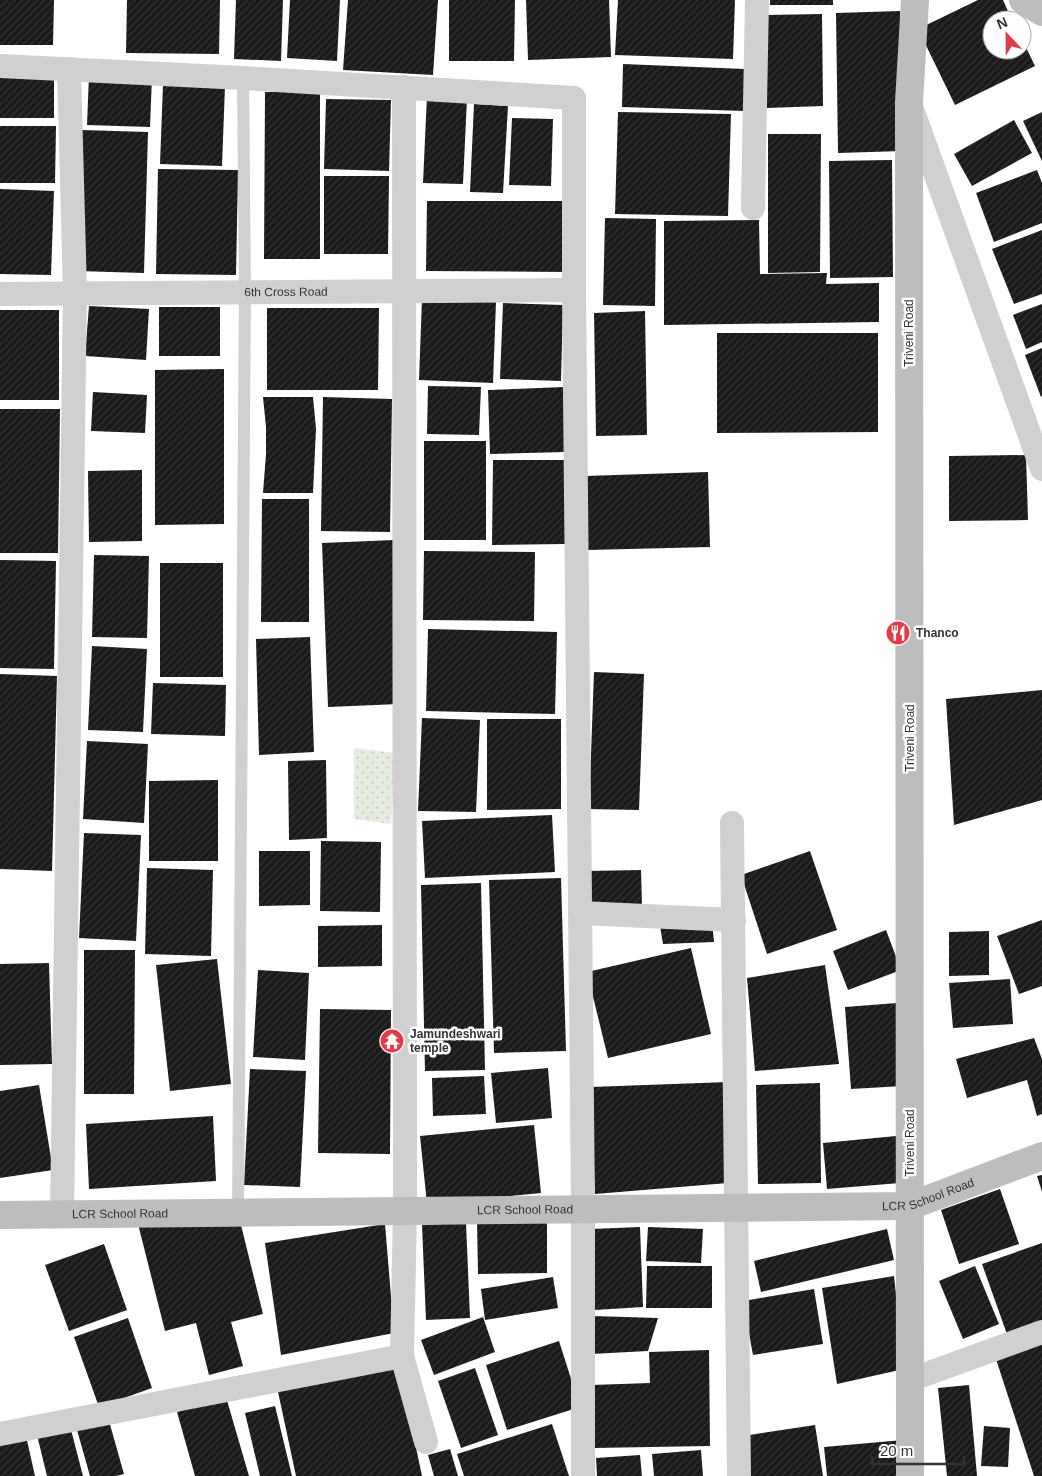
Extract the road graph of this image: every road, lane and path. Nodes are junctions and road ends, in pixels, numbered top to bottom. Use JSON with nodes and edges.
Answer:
{"nodes":[{"id":1,"x":757,"y":0,"type":"edge"},
{"id":2,"x":916,"y":0,"type":"edge"},
{"id":3,"x":1023,"y":0,"type":"edge"},
{"id":4,"x":1042,"y":12,"type":"edge"},
{"id":5,"x":0,"y":66,"type":"edge"},
{"id":6,"x":69,"y":69,"type":"junction"},
{"id":7,"x":243,"y":78,"type":"junction"},
{"id":8,"x":404,"y":87,"type":"junction"},
{"id":9,"x":909,"y":102,"type":"junction"},
{"id":10,"x":753,"y":208,"type":"dead end"},
{"id":11,"x":574,"y":290,"type":"junction"},
{"id":12,"x":245,"y":292,"type":"junction"},
{"id":13,"x":403,"y":292,"type":"junction"},
{"id":14,"x":75,"y":293,"type":"junction"},
{"id":15,"x":0,"y":294,"type":"edge"},
{"id":16,"x":1042,"y":469,"type":"edge"},
{"id":17,"x":732,"y":824,"type":"dead end"},
{"id":18,"x":580,"y":913,"type":"junction"},
{"id":19,"x":734,"y":920,"type":"junction"},
{"id":20,"x":1042,"y":1156,"type":"edge"},
{"id":21,"x":910,"y":1206,"type":"junction"},
{"id":22,"x":736,"y":1208,"type":"junction"},
{"id":23,"x":583,"y":1209,"type":"junction"},
{"id":24,"x":405,"y":1211,"type":"junction"},
{"id":25,"x":238,"y":1213,"type":"junction"},
{"id":26,"x":62,"y":1214,"type":"junction"},
{"id":27,"x":0,"y":1215,"type":"edge"},
{"id":28,"x":1042,"y":1332,"type":"edge"},
{"id":29,"x":402,"y":1356,"type":"junction"},
{"id":30,"x":910,"y":1380,"type":"junction"},
{"id":31,"x":0,"y":1434,"type":"edge"},
{"id":32,"x":426,"y":1442,"type":"dead end"},
{"id":33,"x":583,"y":1476,"type":"edge"},
{"id":34,"x":739,"y":1476,"type":"edge"},
{"id":35,"x":910,"y":1476,"type":"edge"}],
"edges":[{"from":1,"to":10,"type":"street"},
{"from":2,"to":9,"type":"street","name":"Triveni Road"},
{"from":3,"to":4,"type":"street"},
{"from":5,"to":6,"type":"street"},
{"from":6,"to":7,"type":"street"},
{"from":6,"to":14,"type":"street"},
{"from":7,"to":8,"type":"street"},
{"from":7,"to":12,"type":"lane"},
{"from":8,"to":11,"type":"street"},
{"from":8,"to":13,"type":"street"},
{"from":9,"to":16,"type":"street"},
{"from":9,"to":21,"type":"street","name":"Triveni Road"},
{"from":11,"to":13,"type":"street","name":"6th Cross Road"},
{"from":11,"to":18,"type":"street"},
{"from":12,"to":13,"type":"street","name":"6th Cross Road"},
{"from":12,"to":14,"type":"street","name":"6th Cross Road"},
{"from":12,"to":25,"type":"lane"},
{"from":13,"to":24,"type":"street"},
{"from":14,"to":15,"type":"street","name":"6th Cross Road"},
{"from":14,"to":26,"type":"street"},
{"from":17,"to":19,"type":"street"},
{"from":18,"to":19,"type":"street"},
{"from":18,"to":23,"type":"street"},
{"from":19,"to":22,"type":"street"},
{"from":20,"to":21,"type":"street","name":"LCR School Road"},
{"from":21,"to":22,"type":"street","name":"LCR School Road"},
{"from":21,"to":30,"type":"street","name":"Triveni Road"},
{"from":22,"to":23,"type":"street","name":"LCR School Road"},
{"from":22,"to":34,"type":"street"},
{"from":23,"to":24,"type":"street","name":"LCR School Road"},
{"from":23,"to":33,"type":"street"},
{"from":24,"to":25,"type":"street","name":"LCR School Road"},
{"from":24,"to":29,"type":"street"},
{"from":25,"to":26,"type":"street","name":"LCR School Road"},
{"from":26,"to":27,"type":"street","name":"LCR School Road"},
{"from":28,"to":30,"type":"street"},
{"from":29,"to":31,"type":"street"},
{"from":29,"to":32,"type":"street"},
{"from":30,"to":35,"type":"street","name":"Triveni Road"}]}
